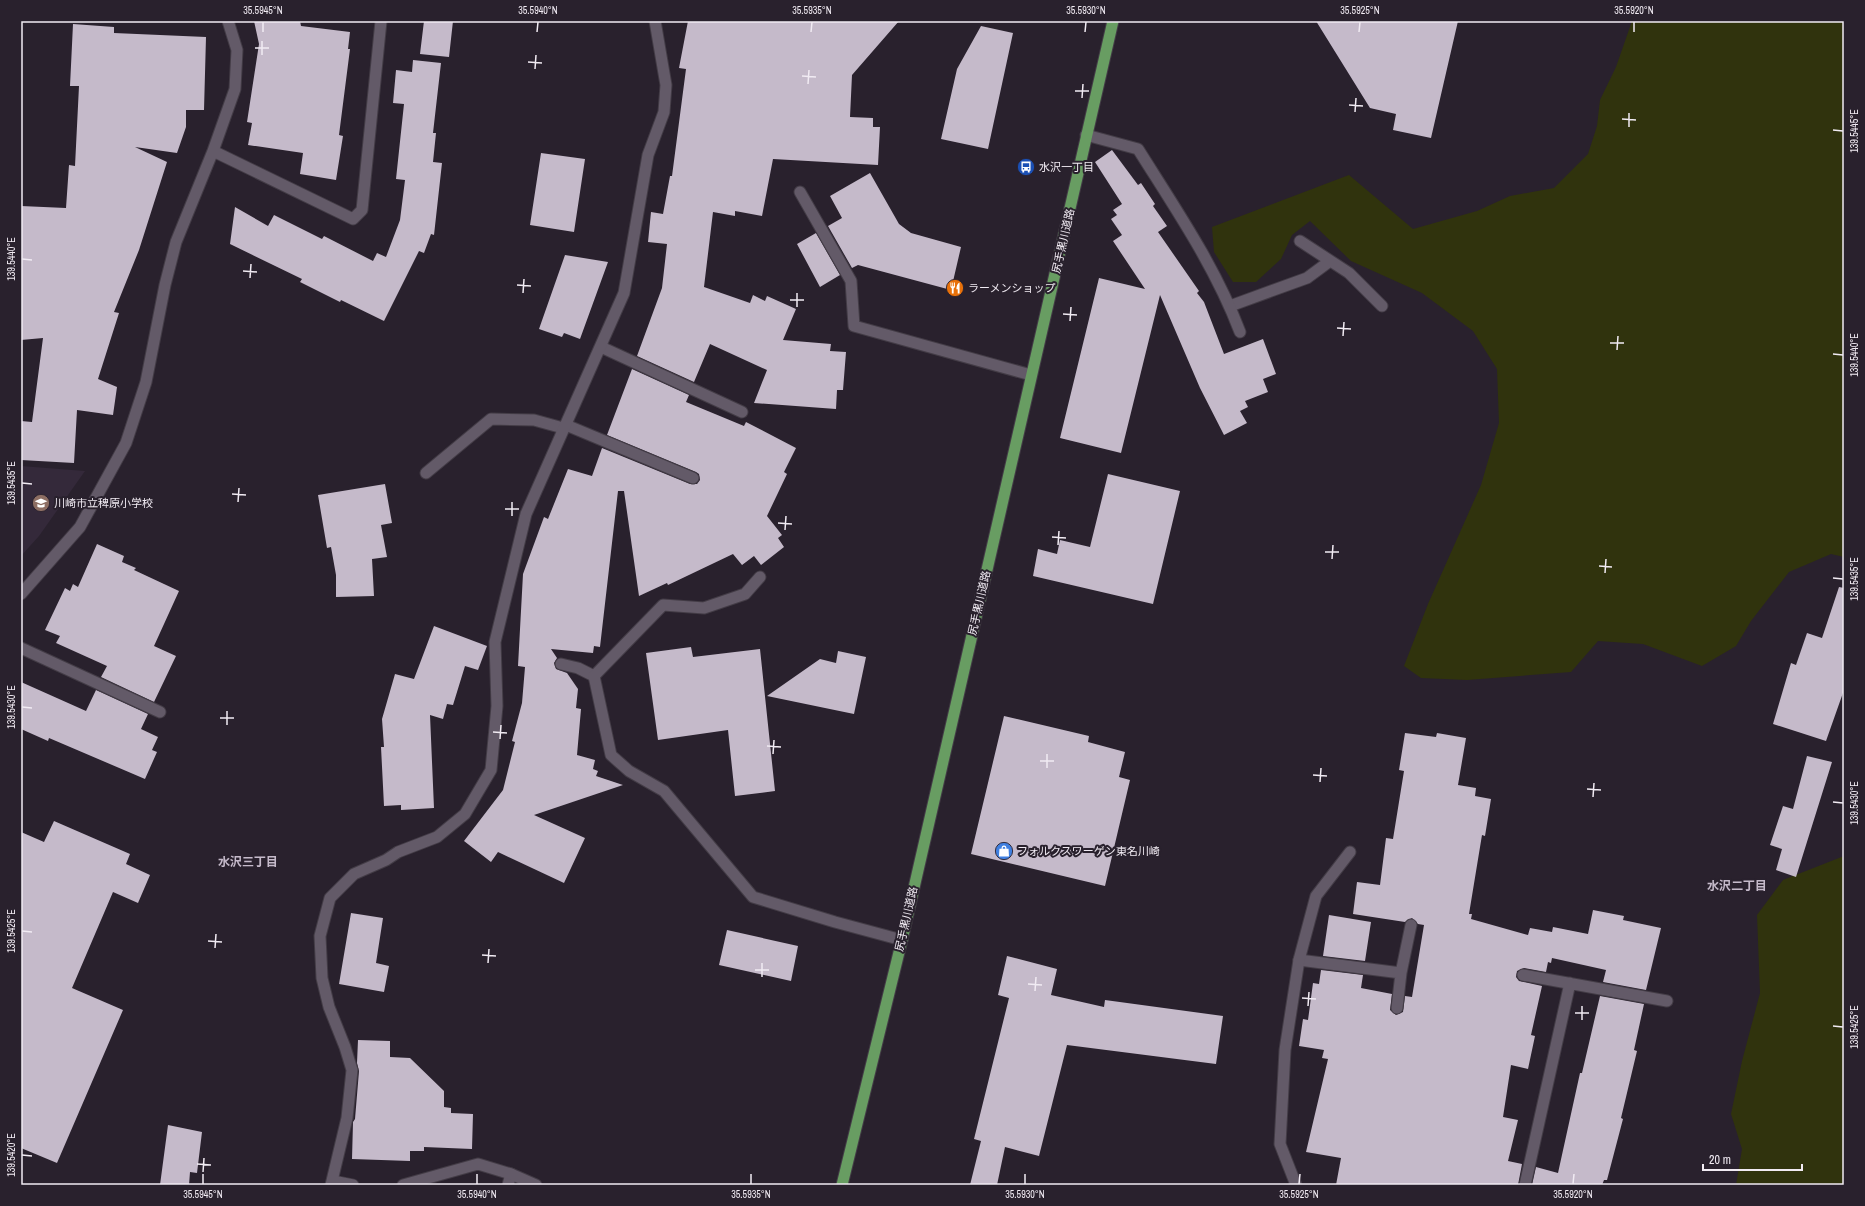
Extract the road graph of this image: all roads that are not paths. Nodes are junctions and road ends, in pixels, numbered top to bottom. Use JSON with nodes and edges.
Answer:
{"nodes":[{"id":1,"x":228,"y":21,"type":"edge"},
{"id":2,"x":381,"y":21,"type":"edge"},
{"id":3,"x":655,"y":21,"type":"edge"},
{"id":4,"x":1113,"y":21,"type":"edge"},
{"id":5,"x":1086,"y":135,"type":"junction"},
{"id":6,"x":213,"y":151,"type":"junction"},
{"id":7,"x":800,"y":192,"type":"dead end"},
{"id":8,"x":1300,"y":241,"type":"dead end"},
{"id":9,"x":1330,"y":261,"type":"junction"},
{"id":10,"x":1230,"y":306,"type":"junction"},
{"id":11,"x":1382,"y":306,"type":"dead end"},
{"id":12,"x":1240,"y":332,"type":"dead end"},
{"id":13,"x":601,"y":347,"type":"junction"},
{"id":14,"x":1031,"y":375,"type":"junction"},
{"id":15,"x":742,"y":412,"type":"dead end"},
{"id":16,"x":565,"y":427,"type":"junction"},
{"id":17,"x":426,"y":473,"type":"dead end"},
{"id":18,"x":693,"y":478,"type":"dead end"},
{"id":19,"x":760,"y":577,"type":"dead end"},
{"id":20,"x":21,"y":594,"type":"edge"},
{"id":21,"x":21,"y":648,"type":"edge"},
{"id":22,"x":561,"y":664,"type":"dead end"},
{"id":23,"x":594,"y":676,"type":"junction"},
{"id":24,"x":160,"y":712,"type":"dead end"},
{"id":25,"x":1350,"y":852,"type":"dead end"},
{"id":26,"x":1411,"y":925,"type":"dead end"},
{"id":27,"x":902,"y":940,"type":"junction"},
{"id":28,"x":1299,"y":960,"type":"junction"},
{"id":29,"x":1401,"y":973,"type":"junction"},
{"id":30,"x":1523,"y":975,"type":"dead end"},
{"id":31,"x":1570,"y":983,"type":"junction"},
{"id":32,"x":1667,"y":1001,"type":"dead end"},
{"id":33,"x":1397,"y":1008,"type":"dead end"},
{"id":34,"x":511,"y":1174,"type":"junction"},
{"id":35,"x":332,"y":1183,"type":"edge"},
{"id":36,"x":354,"y":1185,"type":"edge"},
{"id":37,"x":403,"y":1185,"type":"edge"},
{"id":38,"x":508,"y":1185,"type":"edge"},
{"id":39,"x":536,"y":1185,"type":"edge"},
{"id":40,"x":842,"y":1185,"type":"edge"},
{"id":41,"x":1296,"y":1185,"type":"edge"},
{"id":42,"x":1525,"y":1185,"type":"edge"}],
"edges":[{"from":1,"to":6,"type":"street"},
{"from":2,"to":6,"type":"street"},
{"from":3,"to":13,"type":"street"},
{"from":4,"to":5,"type":"main road","name":"尻手黒川道路"},
{"from":5,"to":10,"type":"street"},
{"from":5,"to":14,"type":"main road","name":"尻手黒川道路"},
{"from":6,"to":20,"type":"street"},
{"from":7,"to":14,"type":"street"},
{"from":8,"to":9,"type":"street"},
{"from":9,"to":10,"type":"street"},
{"from":9,"to":11,"type":"street"},
{"from":10,"to":12,"type":"street"},
{"from":13,"to":15,"type":"street"},
{"from":13,"to":16,"type":"street"},
{"from":14,"to":27,"type":"main road","name":"尻手黒川道路"},
{"from":16,"to":17,"type":"street"},
{"from":16,"to":18,"type":"street"},
{"from":16,"to":35,"type":"street"},
{"from":19,"to":23,"type":"street"},
{"from":21,"to":24,"type":"street"},
{"from":22,"to":23,"type":"street"},
{"from":23,"to":27,"type":"street"},
{"from":25,"to":28,"type":"street"},
{"from":26,"to":29,"type":"street"},
{"from":27,"to":40,"type":"main road","name":"尻手黒川道路"},
{"from":28,"to":29,"type":"street"},
{"from":28,"to":41,"type":"street"},
{"from":29,"to":33,"type":"street"},
{"from":30,"to":31,"type":"street"},
{"from":31,"to":32,"type":"street"},
{"from":31,"to":42,"type":"street"},
{"from":34,"to":37,"type":"street"},
{"from":34,"to":38,"type":"street"},
{"from":34,"to":39,"type":"street"},
{"from":35,"to":36,"type":"street"}]}
